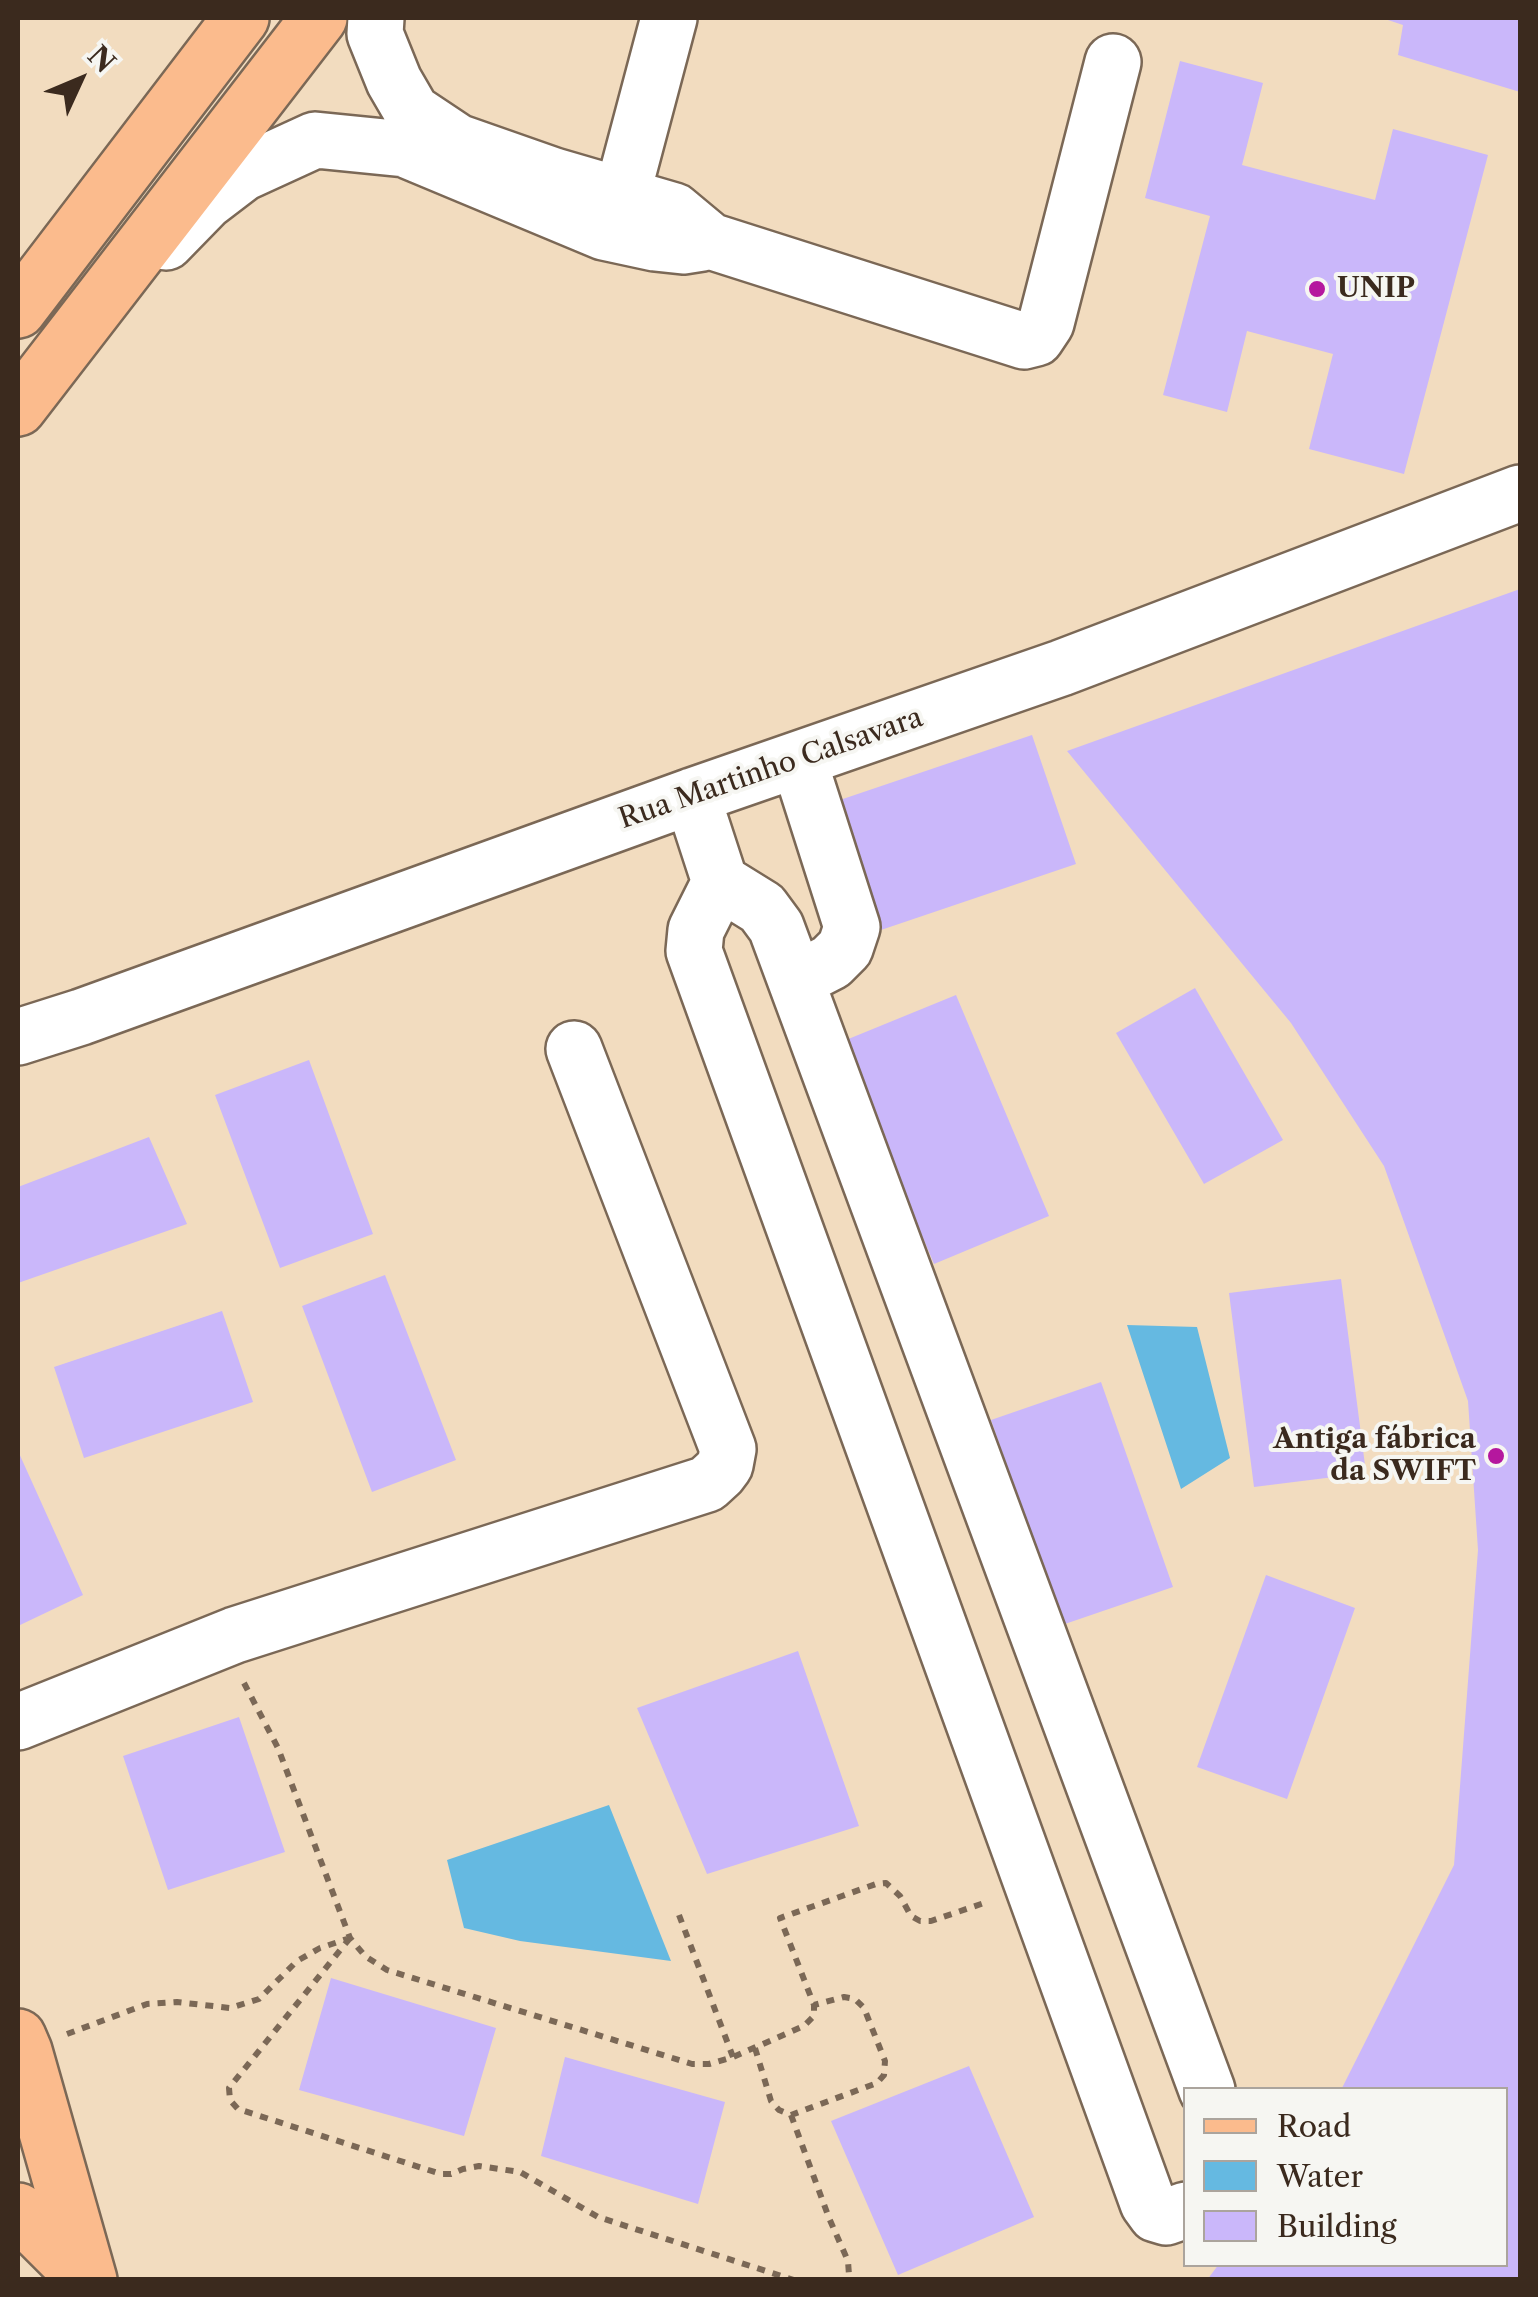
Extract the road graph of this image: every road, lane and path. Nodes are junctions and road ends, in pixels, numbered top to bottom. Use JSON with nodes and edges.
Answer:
{"nodes":[{"id":1,"x":241,"y":18,"type":"edge"},
{"id":2,"x":320,"y":18,"type":"edge"},
{"id":3,"x":376,"y":18,"type":"edge"},
{"id":4,"x":669,"y":18,"type":"edge"},
{"id":5,"x":1113,"y":62,"type":"dead end"},
{"id":6,"x":613,"y":214,"type":"junction"},
{"id":7,"x":18,"y":310,"type":"edge"},
{"id":8,"x":67,"y":346,"type":"junction"},
{"id":9,"x":18,"y":408,"type":"edge"},
{"id":10,"x":1520,"y":493,"type":"edge"},
{"id":11,"x":1520,"y":534,"type":"edge"},
{"id":12,"x":806,"y":783,"type":"junction"},
{"id":13,"x":696,"y":807,"type":"junction"},
{"id":14,"x":720,"y":882,"type":"junction"},
{"id":15,"x":796,"y":980,"type":"junction"},
{"id":16,"x":18,"y":1036,"type":"edge"},
{"id":17,"x":574,"y":1049,"type":"dead end"},
{"id":18,"x":18,"y":1074,"type":"edge"},
{"id":19,"x":244,"y":1683,"type":"dead end"},
{"id":20,"x":18,"y":1722,"type":"edge"},
{"id":21,"x":1033,"y":1886,"type":"junction"},
{"id":22,"x":679,"y":1915,"type":"dead end"},
{"id":23,"x":350,"y":1938,"type":"junction"},
{"id":24,"x":814,"y":2006,"type":"junction"},
{"id":25,"x":755,"y":2048,"type":"junction"},
{"id":26,"x":20,"y":2054,"type":"edge"},
{"id":27,"x":734,"y":2057,"type":"junction"},
{"id":28,"x":1207,"y":2087,"type":"edge"},
{"id":29,"x":791,"y":2115,"type":"junction"},
{"id":30,"x":18,"y":2211,"type":"edge"},
{"id":31,"x":1183,"y":2211,"type":"edge"},
{"id":32,"x":88,"y":2280,"type":"edge"},
{"id":33,"x":794,"y":2280,"type":"edge"},
{"id":34,"x":847,"y":2280,"type":"edge"}],
"edges":[{"from":1,"to":7,"type":"main road"},
{"from":2,"to":8,"type":"main road"},
{"from":3,"to":6,"type":"street"},
{"from":4,"to":6,"type":"street"},
{"from":5,"to":6,"type":"street"},
{"from":6,"to":8,"type":"street"},
{"from":8,"to":9,"type":"main road"},
{"from":10,"to":13,"type":"street","name":"Rua Martinho Calsavara"},
{"from":11,"to":12,"type":"street","name":"Rua Martinho Calsavara"},
{"from":12,"to":13,"type":"street","name":"Rua Martinho Calsavara"},
{"from":12,"to":15,"type":"street"},
{"from":13,"to":14,"type":"street"},
{"from":13,"to":16,"type":"street","name":"Rua Martinho Calsavara"},
{"from":13,"to":18,"type":"street","name":"Rua Martinho Calsavara"},
{"from":14,"to":15,"type":"street"},
{"from":14,"to":21,"type":"street"},
{"from":15,"to":28,"type":"street"},
{"from":17,"to":20,"type":"street"},
{"from":19,"to":23,"type":"path"},
{"from":21,"to":24,"type":"path"},
{"from":21,"to":31,"type":"street"},
{"from":22,"to":27,"type":"path"},
{"from":23,"to":26,"type":"path"},
{"from":23,"to":27,"type":"path"},
{"from":23,"to":33,"type":"path"},
{"from":24,"to":25,"type":"path"},
{"from":24,"to":29,"type":"path"},
{"from":25,"to":27,"type":"path"},
{"from":25,"to":29,"type":"path"},
{"from":26,"to":32,"type":"main road"},
{"from":29,"to":34,"type":"path"},
{"from":30,"to":32,"type":"main road"}]}
